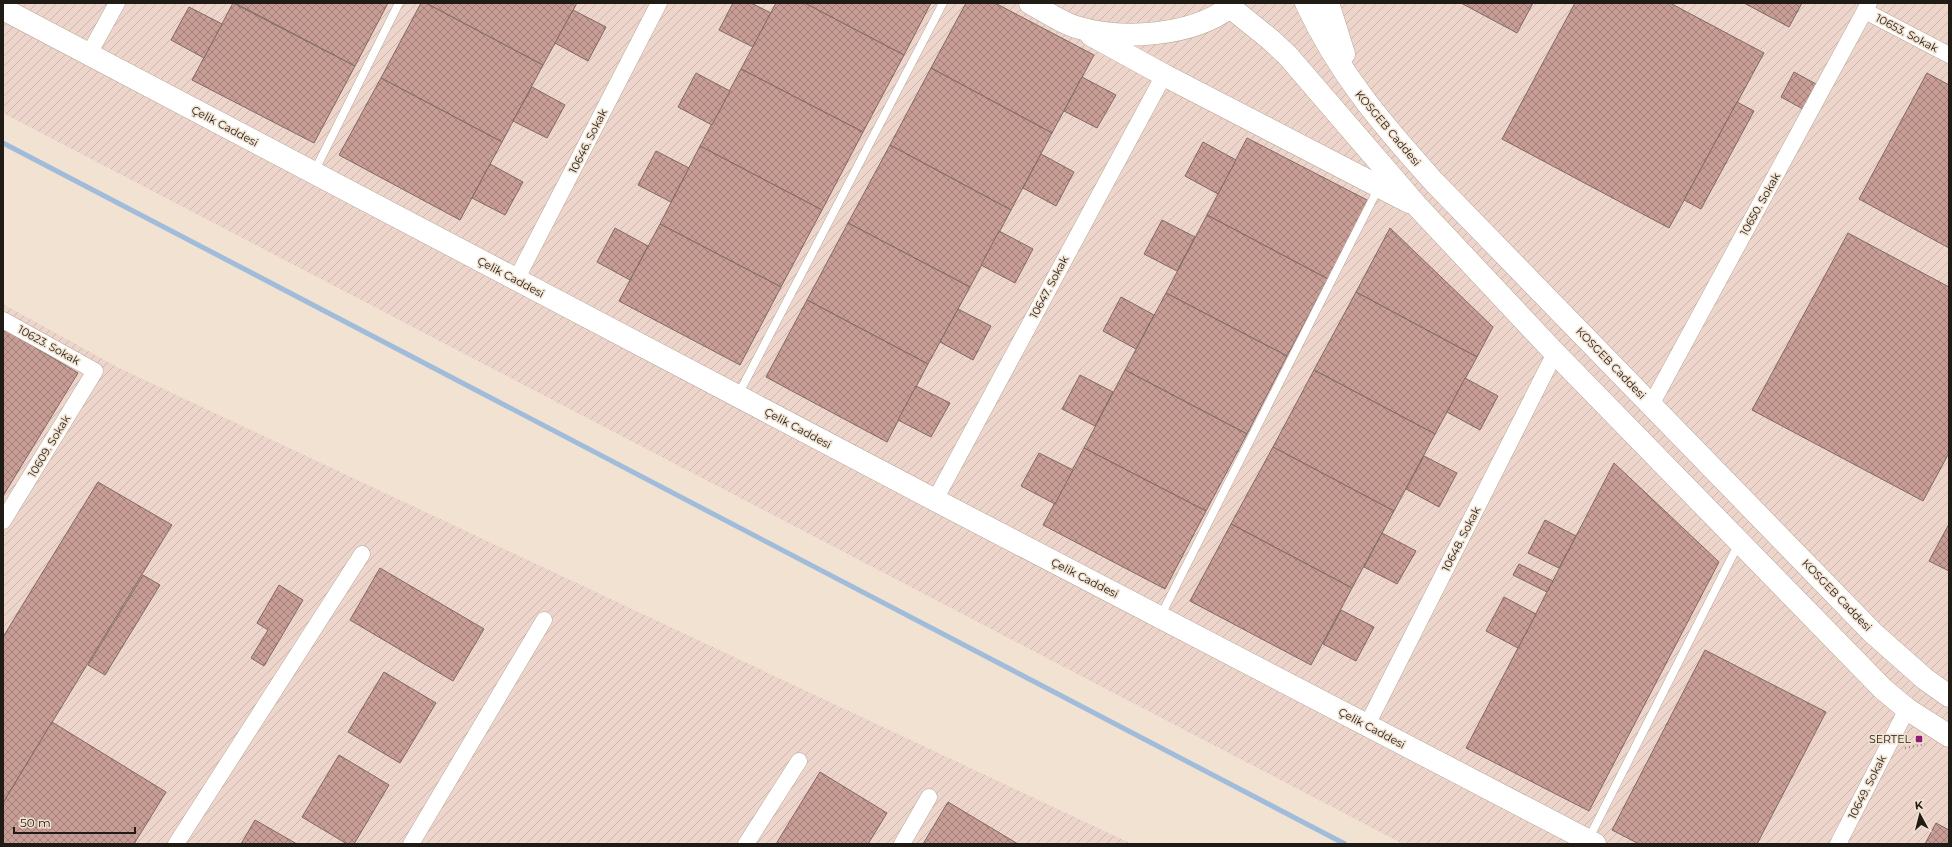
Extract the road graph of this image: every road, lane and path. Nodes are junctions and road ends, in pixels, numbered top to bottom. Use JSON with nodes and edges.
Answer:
{"nodes":[{"id":1,"x":117,"y":3,"type":"edge"},
{"id":2,"x":399,"y":3,"type":"edge"},
{"id":3,"x":659,"y":3,"type":"edge"},
{"id":4,"x":943,"y":3,"type":"edge"},
{"id":5,"x":1030,"y":3,"type":"edge"},
{"id":6,"x":1252,"y":3,"type":"edge"},
{"id":7,"x":1306,"y":3,"type":"edge"},
{"id":8,"x":1328,"y":3,"type":"edge"},
{"id":9,"x":1220,"y":5,"type":"edge"},
{"id":10,"x":1867,"y":7,"type":"edge"},
{"id":11,"x":3,"y":9,"type":"edge"},
{"id":12,"x":1076,"y":26,"type":"junction"},
{"id":13,"x":89,"y":54,"type":"junction"},
{"id":14,"x":1949,"y":55,"type":"edge"},
{"id":15,"x":1164,"y":75,"type":"junction"},
{"id":16,"x":1357,"y":91,"type":"junction"},
{"id":17,"x":314,"y":173,"type":"junction"},
{"id":18,"x":1379,"y":187,"type":"junction"},
{"id":19,"x":1417,"y":206,"type":"junction"},
{"id":20,"x":516,"y":280,"type":"junction"},
{"id":21,"x":3,"y":320,"type":"edge"},
{"id":22,"x":1555,"y":353,"type":"junction"},
{"id":23,"x":95,"y":370,"type":"joint"},
{"id":24,"x":738,"y":396,"type":"junction"},
{"id":25,"x":1651,"y":405,"type":"junction"},
{"id":26,"x":935,"y":500,"type":"junction"},
{"id":27,"x":3,"y":521,"type":"edge"},
{"id":28,"x":1740,"y":542,"type":"junction"},
{"id":29,"x":362,"y":554,"type":"dead end"},
{"id":30,"x":1160,"y":617,"type":"junction"},
{"id":31,"x":544,"y":620,"type":"dead end"},
{"id":32,"x":1949,"y":696,"type":"edge"},
{"id":33,"x":1907,"y":709,"type":"junction"},
{"id":34,"x":1367,"y":725,"type":"junction"},
{"id":35,"x":1949,"y":736,"type":"edge"},
{"id":36,"x":1927,"y":743,"type":"dead end"},
{"id":37,"x":1884,"y":754,"type":"junction"},
{"id":38,"x":799,"y":761,"type":"dead end"},
{"id":39,"x":929,"y":797,"type":"dead end"},
{"id":40,"x":1591,"y":842,"type":"edge"},
{"id":41,"x":176,"y":844,"type":"edge"},
{"id":42,"x":411,"y":844,"type":"edge"},
{"id":43,"x":746,"y":844,"type":"edge"},
{"id":44,"x":902,"y":844,"type":"edge"},
{"id":45,"x":1838,"y":844,"type":"edge"}],
"edges":[{"from":1,"to":13,"type":"street"},
{"from":2,"to":17,"type":"lane"},
{"from":3,"to":20,"type":"street","name":"10646. Sokak"},
{"from":4,"to":24,"type":"lane"},
{"from":5,"to":12,"type":"main road"},
{"from":6,"to":9,"type":"main road"},
{"from":7,"to":16,"type":"main road","name":"KOSGEB Caddesi"},
{"from":8,"to":16,"type":"main road"},
{"from":9,"to":12,"type":"main road"},
{"from":9,"to":19,"type":"main road"},
{"from":10,"to":14,"type":"street","name":"10653. Sokak"},
{"from":10,"to":25,"type":"street","name":"10650. Sokak"},
{"from":11,"to":13,"type":"main road","name":"Çelik Caddesi"},
{"from":12,"to":15,"type":"main road"},
{"from":13,"to":17,"type":"main road","name":"Çelik Caddesi"},
{"from":15,"to":18,"type":"main road"},
{"from":15,"to":26,"type":"street","name":"10647. Sokak"},
{"from":16,"to":25,"type":"main road","name":"KOSGEB Caddesi"},
{"from":17,"to":20,"type":"main road","name":"Çelik Caddesi"},
{"from":18,"to":19,"type":"main road"},
{"from":18,"to":30,"type":"lane"},
{"from":19,"to":22,"type":"main road"},
{"from":20,"to":24,"type":"main road","name":"Çelik Caddesi"},
{"from":21,"to":23,"type":"street","name":"10623. Sokak"},
{"from":22,"to":28,"type":"main road"},
{"from":22,"to":34,"type":"street","name":"10648. Sokak"},
{"from":23,"to":27,"type":"street","name":"10609. Sokak"},
{"from":24,"to":26,"type":"main road","name":"Çelik Caddesi"},
{"from":25,"to":32,"type":"main road","name":"KOSGEB Caddesi"},
{"from":26,"to":30,"type":"main road","name":"Çelik Caddesi"},
{"from":28,"to":33,"type":"main road"},
{"from":28,"to":40,"type":"lane"},
{"from":29,"to":41,"type":"street"},
{"from":30,"to":34,"type":"main road","name":"Çelik Caddesi"},
{"from":31,"to":42,"type":"street"},
{"from":33,"to":35,"type":"main road"},
{"from":33,"to":37,"type":"street","name":"10649. Sokak"},
{"from":34,"to":40,"type":"main road","name":"Çelik Caddesi"},
{"from":36,"to":37,"type":"path"},
{"from":37,"to":45,"type":"street","name":"10649. Sokak"},
{"from":38,"to":43,"type":"street"},
{"from":39,"to":44,"type":"street"}]}
